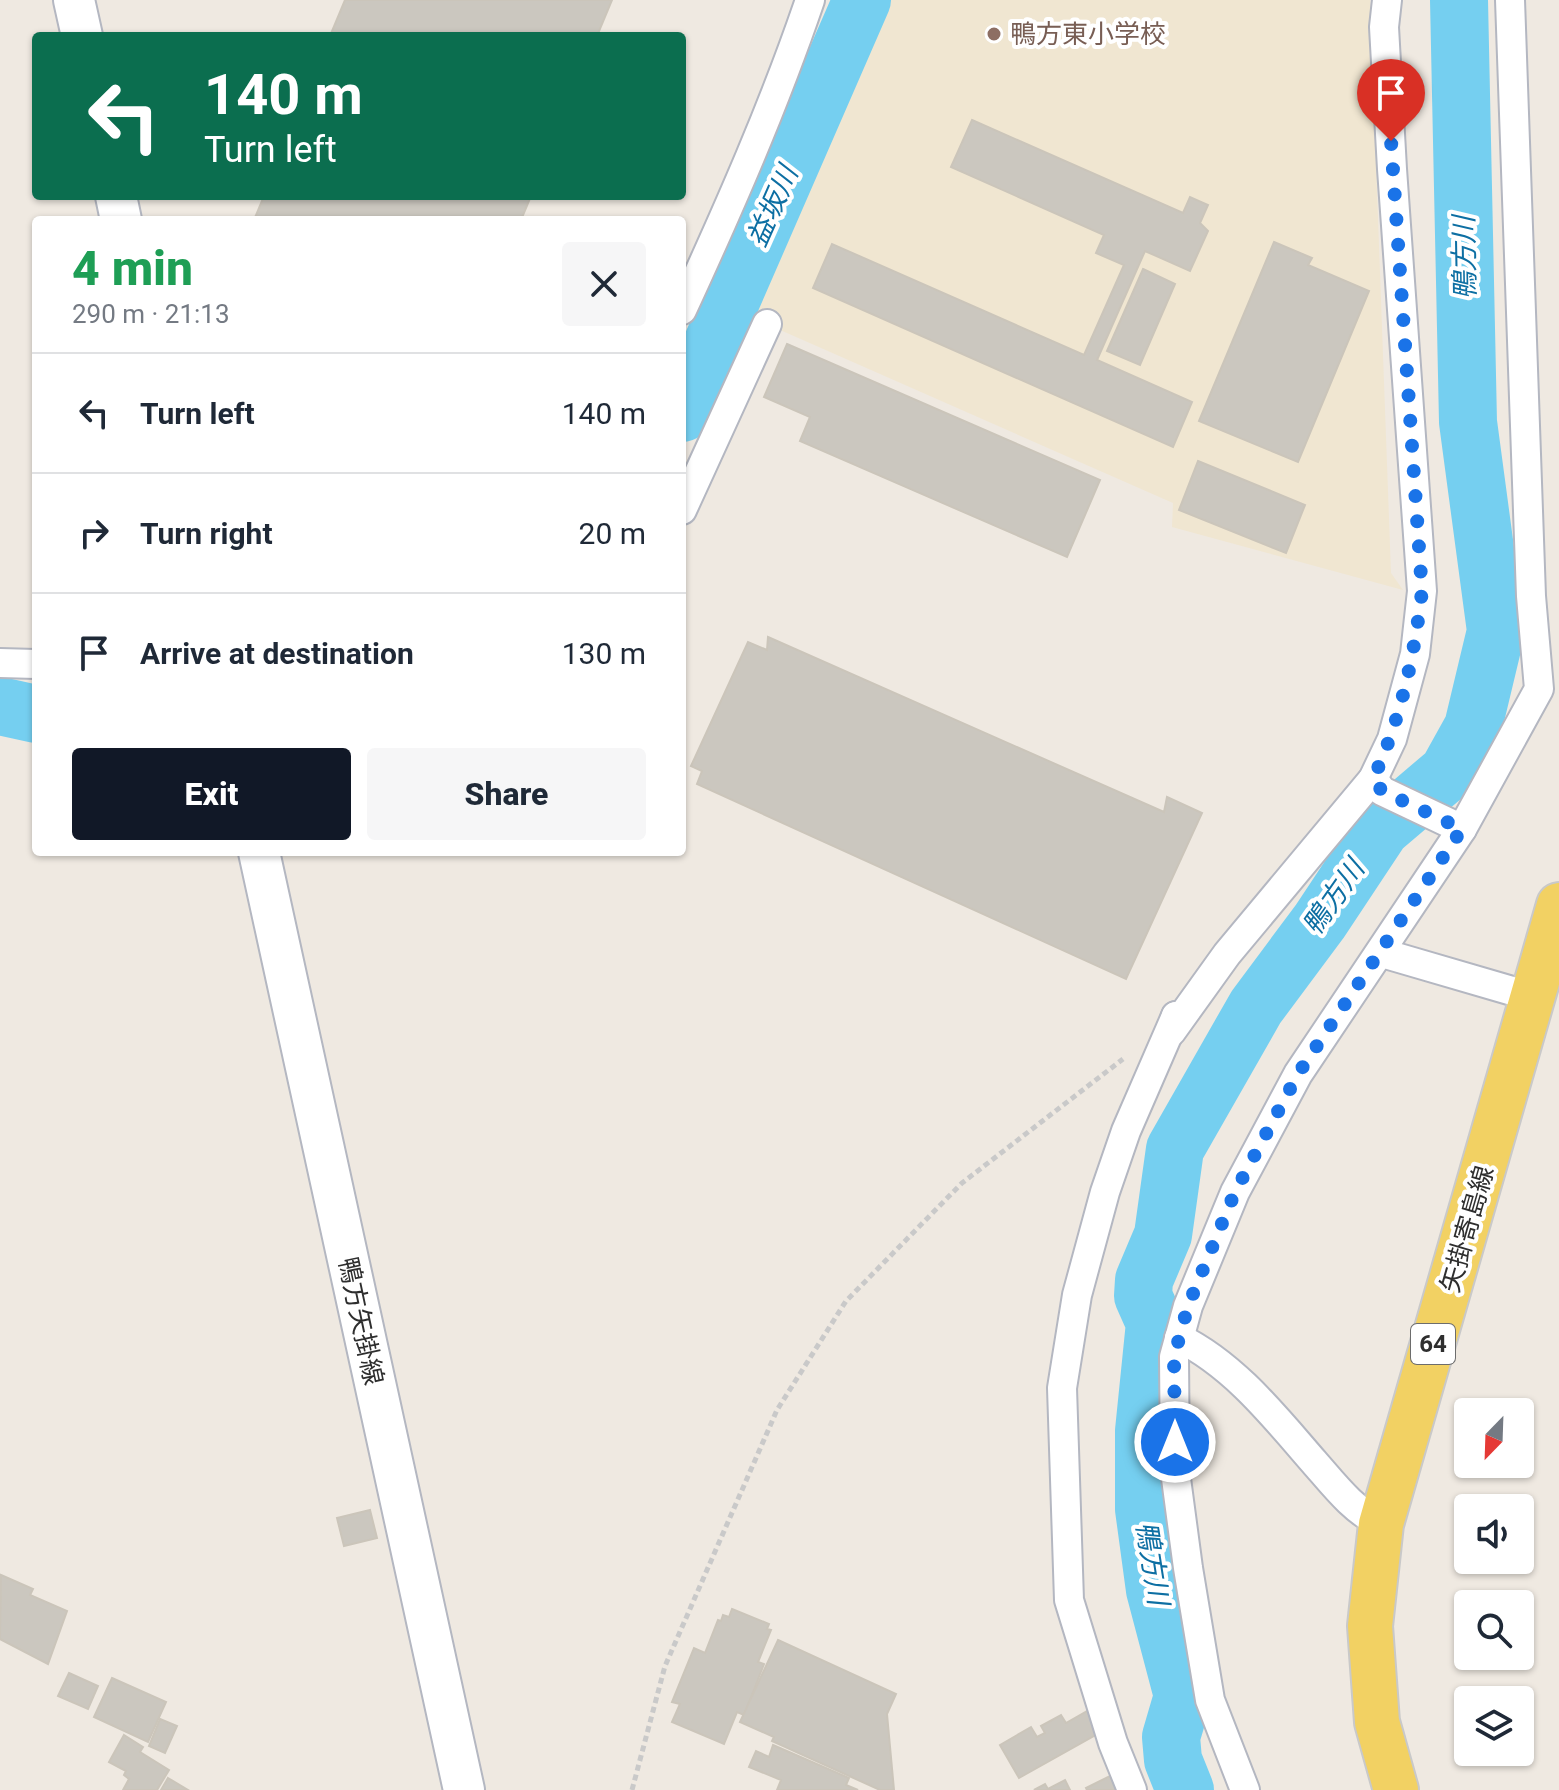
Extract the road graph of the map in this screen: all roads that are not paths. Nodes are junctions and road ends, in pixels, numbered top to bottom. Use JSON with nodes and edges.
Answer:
{"nodes":[{"id":1,"x":74,"y":0,"type":"edge"},
{"id":2,"x":810,"y":0,"type":"edge"},
{"id":3,"x":1387,"y":0,"type":"edge"},
{"id":4,"x":1510,"y":0,"type":"edge"},
{"id":5,"x":81,"y":32,"type":"edge"},
{"id":6,"x":686,"y":301,"type":"edge"},
{"id":7,"x":767,"y":324,"type":"dead end"},
{"id":8,"x":686,"y":501,"type":"edge"},
{"id":9,"x":0,"y":663,"type":"edge"},
{"id":10,"x":32,"y":664,"type":"edge"},
{"id":11,"x":1549,"y":694,"type":"edge"},
{"id":12,"x":1378,"y":785,"type":"junction"},
{"id":13,"x":1462,"y":829,"type":"junction"},
{"id":14,"x":260,"y":856,"type":"edge"},
{"id":15,"x":1559,"y":905,"type":"edge"},
{"id":16,"x":1382,"y":953,"type":"junction"},
{"id":17,"x":1533,"y":997,"type":"junction"},
{"id":18,"x":1179,"y":1338,"type":"junction"},
{"id":19,"x":1381,"y":1524,"type":"junction"},
{"id":20,"x":464,"y":1790,"type":"edge"},
{"id":21,"x":1132,"y":1790,"type":"edge"},
{"id":22,"x":1245,"y":1790,"type":"edge"},
{"id":23,"x":1396,"y":1790,"type":"edge"}],
"edges":[{"from":1,"to":5,"type":"main road"},
{"from":2,"to":6,"type":"street"},
{"from":3,"to":12,"type":"street"},
{"from":4,"to":11,"type":"street"},
{"from":7,"to":8,"type":"street"},
{"from":9,"to":10,"type":"street"},
{"from":11,"to":13,"type":"street"},
{"from":12,"to":13,"type":"street"},
{"from":12,"to":21,"type":"street"},
{"from":13,"to":16,"type":"street"},
{"from":14,"to":20,"type":"main road","name":"鴨方矢掛線"},
{"from":15,"to":17,"type":"main road","name":"矢掛寄島線","number":"64"},
{"from":16,"to":17,"type":"street"},
{"from":16,"to":18,"type":"street"},
{"from":17,"to":19,"type":"main road","name":"矢掛寄島線","number":"64"},
{"from":18,"to":19,"type":"street"},
{"from":18,"to":22,"type":"street"},
{"from":19,"to":23,"type":"main road","name":"矢掛寄島線","number":"64"}]}
